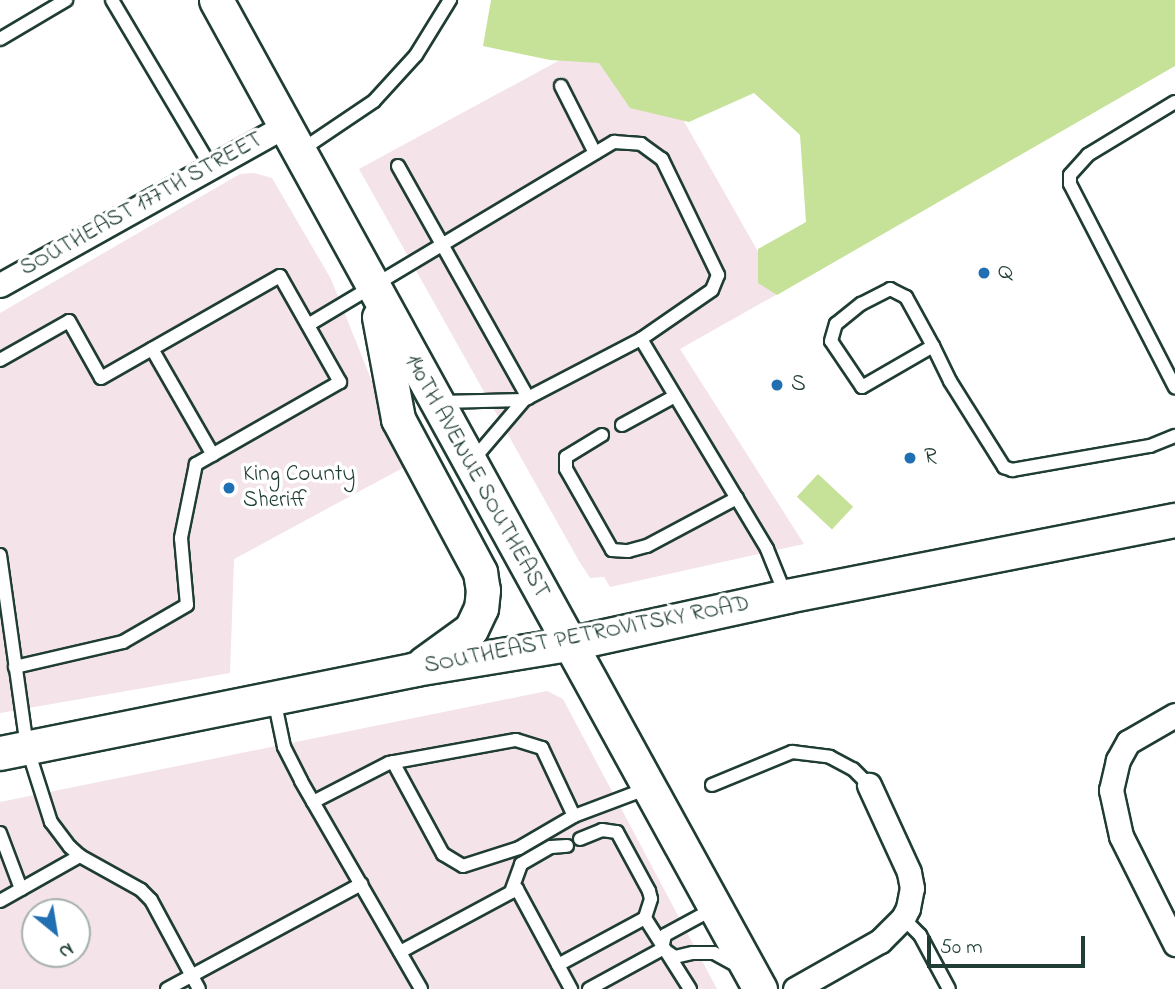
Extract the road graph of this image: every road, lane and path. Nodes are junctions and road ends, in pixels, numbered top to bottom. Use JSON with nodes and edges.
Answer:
{"nodes":[{"id":1,"x":66,"y":0,"type":"edge"},
{"id":2,"x":112,"y":0,"type":"edge"},
{"id":3,"x":216,"y":0,"type":"edge"},
{"id":4,"x":450,"y":0,"type":"edge"},
{"id":5,"x":0,"y":39,"type":"edge"},
{"id":6,"x":561,"y":86,"type":"dead end"},
{"id":7,"x":1175,"y":102,"type":"edge"},
{"id":8,"x":292,"y":139,"type":"junction"},
{"id":9,"x":595,"y":153,"type":"junction"},
{"id":10,"x":398,"y":166,"type":"dead end"},
{"id":11,"x":211,"y":167,"type":"junction"},
{"id":12,"x":442,"y":246,"type":"junction"},
{"id":13,"x":0,"y":285,"type":"edge"},
{"id":14,"x":373,"y":288,"type":"junction"},
{"id":15,"x":308,"y":325,"type":"junction"},
{"id":16,"x":641,"y":339,"type":"junction"},
{"id":17,"x":933,"y":346,"type":"junction"},
{"id":18,"x":152,"y":349,"type":"junction"},
{"id":19,"x":0,"y":360,"type":"edge"},
{"id":20,"x":1175,"y":387,"type":"edge"},
{"id":21,"x":675,"y":396,"type":"junction"},
{"id":22,"x":526,"y":399,"type":"junction"},
{"id":23,"x":435,"y":402,"type":"junction"},
{"id":24,"x":622,"y":425,"type":"dead end"},
{"id":25,"x":602,"y":435,"type":"dead end"},
{"id":26,"x":1175,"y":436,"type":"edge"},
{"id":27,"x":213,"y":455,"type":"junction"},
{"id":28,"x":469,"y":464,"type":"junction"},
{"id":29,"x":737,"y":498,"type":"junction"},
{"id":30,"x":1175,"y":520,"type":"edge"},
{"id":31,"x":0,"y":555,"type":"edge"},
{"id":32,"x":787,"y":596,"type":"junction"},
{"id":33,"x":567,"y":644,"type":"junction"},
{"id":34,"x":15,"y":667,"type":"junction"},
{"id":35,"x":415,"y":669,"type":"junction"},
{"id":36,"x":274,"y":699,"type":"junction"},
{"id":37,"x":1175,"y":715,"type":"edge"},
{"id":38,"x":13,"y":750,"type":"edge"},
{"id":39,"x":393,"y":762,"type":"junction"},
{"id":40,"x":869,"y":785,"type":"joint"},
{"id":41,"x":712,"y":786,"type":"dead end"},
{"id":42,"x":648,"y":788,"type":"junction"},
{"id":43,"x":313,"y":802,"type":"junction"},
{"id":44,"x":574,"y":816,"type":"junction"},
{"id":45,"x":0,"y":833,"type":"edge"},
{"id":46,"x":580,"y":839,"type":"dead end"},
{"id":47,"x":567,"y":846,"type":"dead end"},
{"id":48,"x":80,"y":856,"type":"junction"},
{"id":49,"x":6,"y":861,"type":"edge"},
{"id":50,"x":361,"y":884,"type":"junction"},
{"id":51,"x":21,"y":889,"type":"junction"},
{"id":52,"x":511,"y":892,"type":"junction"},
{"id":53,"x":0,"y":901,"type":"edge"},
{"id":54,"x":715,"y":908,"type":"junction"},
{"id":55,"x":645,"y":918,"type":"junction"},
{"id":56,"x":903,"y":918,"type":"junction"},
{"id":57,"x":1175,"y":944,"type":"edge"},
{"id":58,"x":662,"y":949,"type":"junction"},
{"id":59,"x":400,"y":952,"type":"junction"},
{"id":60,"x":558,"y":965,"type":"junction"},
{"id":61,"x":191,"y":976,"type":"junction"},
{"id":62,"x":755,"y":981,"type":"edge"},
{"id":63,"x":167,"y":989,"type":"edge"},
{"id":64,"x":199,"y":989,"type":"edge"},
{"id":65,"x":421,"y":989,"type":"edge"},
{"id":66,"x":571,"y":989,"type":"edge"},
{"id":67,"x":589,"y":989,"type":"edge"},
{"id":68,"x":690,"y":989,"type":"edge"},
{"id":69,"x":795,"y":989,"type":"edge"},
{"id":70,"x":949,"y":989,"type":"edge"}],
"edges":[{"from":1,"to":5,"type":"lane"},
{"from":2,"to":11,"type":"lane"},
{"from":3,"to":8,"type":"main road","name":"140TH AVENUE SOUTHEAST"},
{"from":4,"to":8,"type":"lane"},
{"from":6,"to":9,"type":"lane"},
{"from":7,"to":20,"type":"lane"},
{"from":8,"to":11,"type":"street","name":"SOUTHEAST 177TH STREET"},
{"from":8,"to":14,"type":"main road","name":"140TH AVENUE SOUTHEAST"},
{"from":9,"to":12,"type":"lane"},
{"from":9,"to":16,"type":"lane"},
{"from":10,"to":12,"type":"lane"},
{"from":11,"to":13,"type":"street","name":"SOUTHEAST 177TH STREET"},
{"from":12,"to":14,"type":"lane"},
{"from":12,"to":22,"type":"lane"},
{"from":14,"to":15,"type":"lane"},
{"from":14,"to":23,"type":"main road","name":"140TH AVENUE SOUTHEAST"},
{"from":14,"to":35,"type":"main road"},
{"from":15,"to":18,"type":"lane"},
{"from":15,"to":27,"type":"lane"},
{"from":16,"to":21,"type":"lane"},
{"from":16,"to":22,"type":"lane"},
{"from":17,"to":17,"type":"lane"},
{"from":17,"to":26,"type":"lane"},
{"from":18,"to":19,"type":"lane"},
{"from":18,"to":27,"type":"lane"},
{"from":21,"to":24,"type":"lane"},
{"from":21,"to":29,"type":"lane"},
{"from":22,"to":23,"type":"lane"},
{"from":22,"to":28,"type":"lane"},
{"from":23,"to":28,"type":"main road","name":"140TH AVENUE SOUTHEAST"},
{"from":25,"to":29,"type":"lane"},
{"from":27,"to":34,"type":"lane"},
{"from":28,"to":33,"type":"main road","name":"140TH AVENUE SOUTHEAST"},
{"from":29,"to":32,"type":"lane"},
{"from":30,"to":32,"type":"main road","name":"SOUTHEAST PETROVITSKY ROAD"},
{"from":31,"to":34,"type":"lane"},
{"from":32,"to":33,"type":"main road","name":"SOUTHEAST PETROVITSKY ROAD"},
{"from":33,"to":35,"type":"main road","name":"SOUTHEAST PETROVITSKY ROAD"},
{"from":33,"to":42,"type":"main road","name":"140TH AVENUE SOUTHEAST"},
{"from":34,"to":38,"type":"lane"},
{"from":35,"to":36,"type":"main road","name":"SOUTHEAST PETROVITSKY ROAD"},
{"from":36,"to":38,"type":"main road","name":"SOUTHEAST PETROVITSKY ROAD"},
{"from":36,"to":43,"type":"lane"},
{"from":37,"to":57,"type":"street"},
{"from":38,"to":48,"type":"lane"},
{"from":39,"to":43,"type":"lane"},
{"from":39,"to":44,"type":"lane"},
{"from":39,"to":44,"type":"lane"},
{"from":40,"to":41,"type":"lane"},
{"from":40,"to":56,"type":"street"},
{"from":42,"to":44,"type":"lane"},
{"from":42,"to":54,"type":"main road","name":"140TH AVENUE SOUTHEAST"},
{"from":43,"to":50,"type":"lane"},
{"from":45,"to":49,"type":"lane"},
{"from":46,"to":55,"type":"lane"},
{"from":47,"to":52,"type":"lane"},
{"from":48,"to":51,"type":"lane"},
{"from":48,"to":61,"type":"lane"},
{"from":49,"to":51,"type":"lane"},
{"from":50,"to":59,"type":"lane"},
{"from":50,"to":61,"type":"lane"},
{"from":51,"to":53,"type":"lane"},
{"from":52,"to":59,"type":"lane"},
{"from":52,"to":60,"type":"lane"},
{"from":54,"to":58,"type":"lane"},
{"from":54,"to":62,"type":"main road","name":"140TH AVENUE SOUTHEAST"},
{"from":55,"to":58,"type":"lane"},
{"from":55,"to":60,"type":"lane"},
{"from":56,"to":69,"type":"street"},
{"from":56,"to":70,"type":"lane"},
{"from":58,"to":62,"type":"lane"},
{"from":58,"to":67,"type":"lane"},
{"from":58,"to":68,"type":"lane"},
{"from":59,"to":65,"type":"lane"},
{"from":60,"to":66,"type":"lane"},
{"from":61,"to":63,"type":"lane"},
{"from":61,"to":64,"type":"lane"}]}
